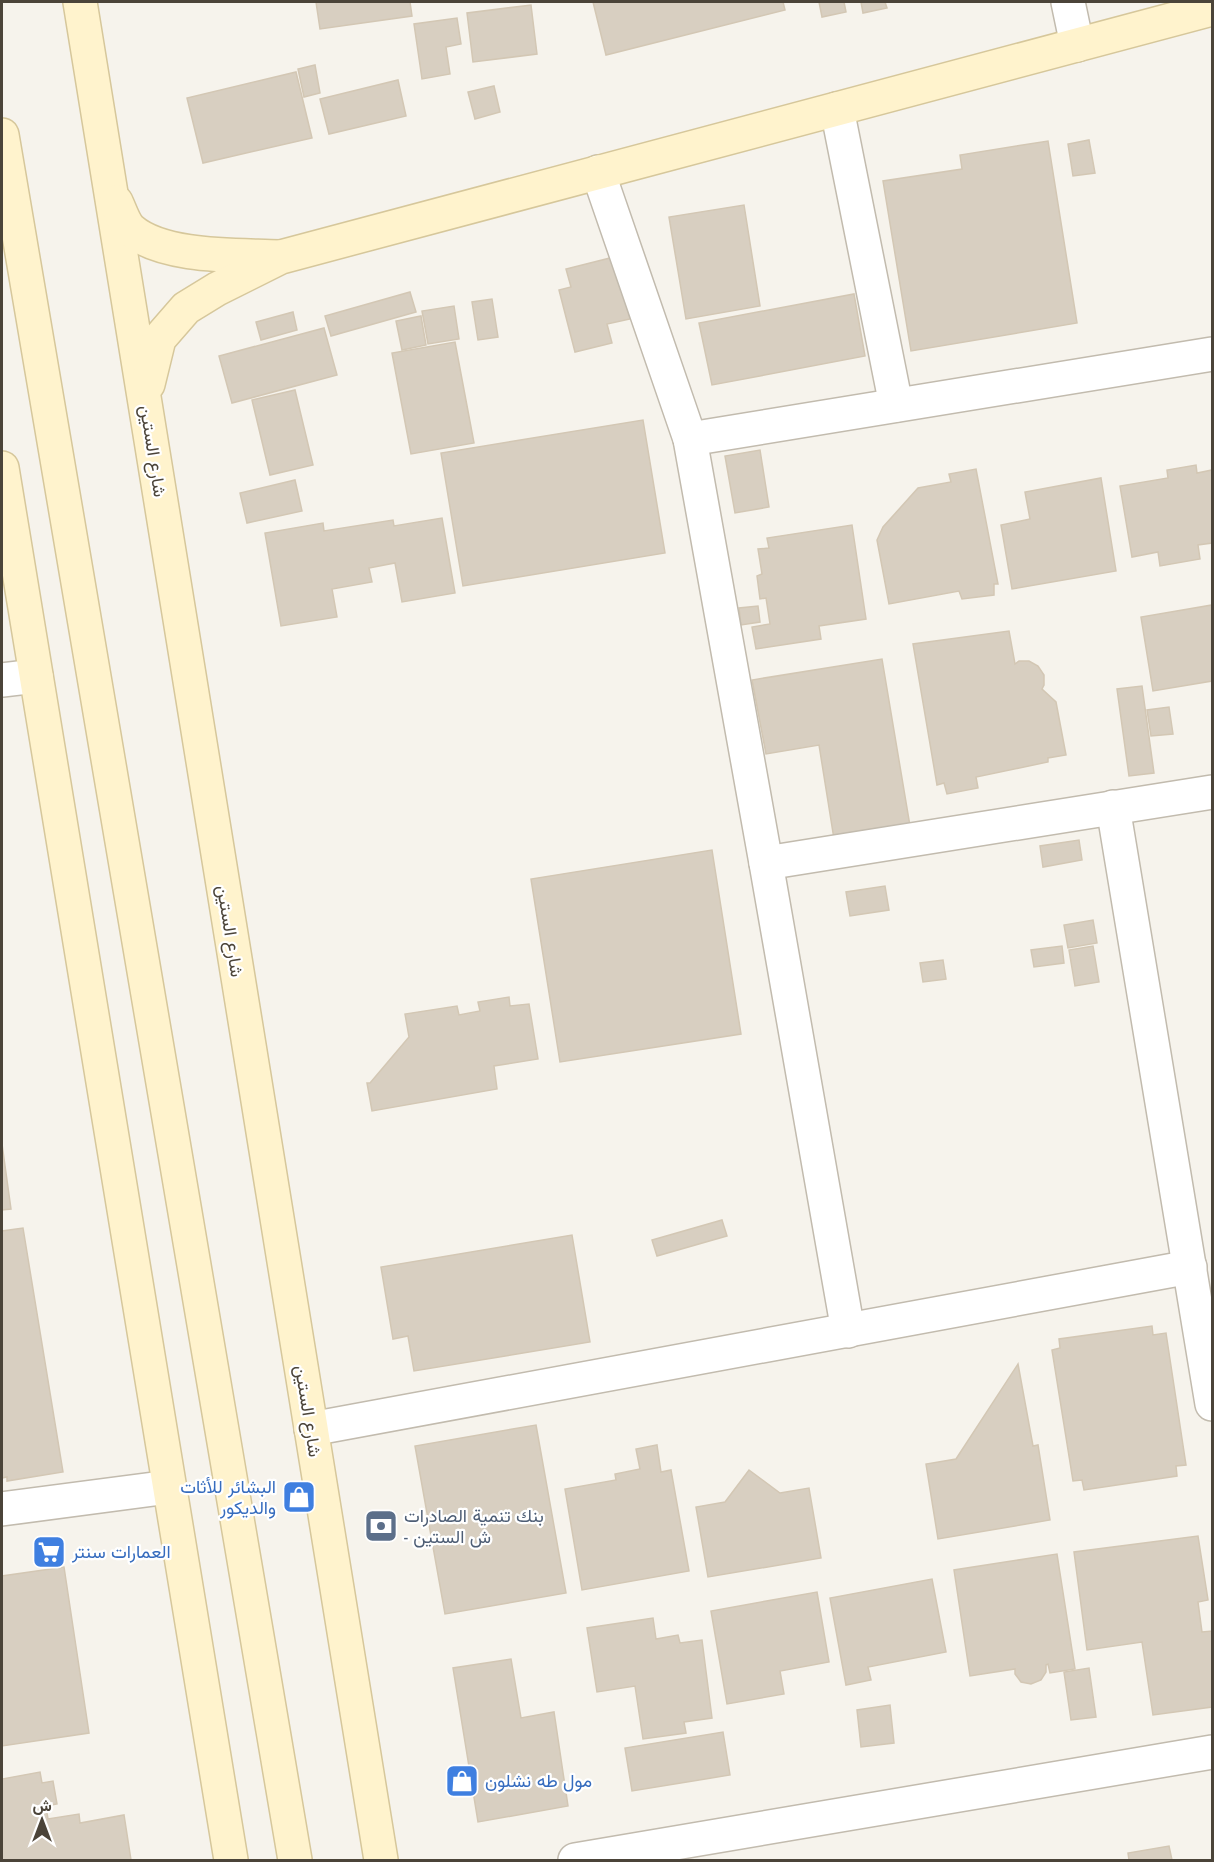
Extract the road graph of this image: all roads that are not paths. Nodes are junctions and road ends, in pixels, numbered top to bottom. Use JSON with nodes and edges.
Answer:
{"nodes":[{"id":1,"x":80,"y":2,"type":"edge"},
{"id":2,"x":1068,"y":2,"type":"edge"},
{"id":3,"x":1212,"y":9,"type":"edge"},
{"id":4,"x":1077,"y":45,"type":"junction"},
{"id":5,"x":837,"y":109,"type":"junction"},
{"id":6,"x":2,"y":135,"type":"edge"},
{"id":7,"x":598,"y":172,"type":"junction"},
{"id":8,"x":110,"y":191,"type":"junction"},
{"id":9,"x":281,"y":257,"type":"junction"},
{"id":10,"x":1212,"y":354,"type":"edge"},
{"id":11,"x":144,"y":399,"type":"junction"},
{"id":12,"x":896,"y":405,"type":"junction"},
{"id":13,"x":690,"y":439,"type":"junction"},
{"id":14,"x":2,"y":468,"type":"edge"},
{"id":15,"x":36,"y":676,"type":"junction"},
{"id":16,"x":2,"y":680,"type":"edge"},
{"id":17,"x":1212,"y":792,"type":"edge"},
{"id":18,"x":1113,"y":807,"type":"junction"},
{"id":19,"x":766,"y":862,"type":"junction"},
{"id":20,"x":1190,"y":1267,"type":"junction"},
{"id":21,"x":848,"y":1331,"type":"junction"},
{"id":22,"x":1212,"y":1404,"type":"edge"},
{"id":23,"x":311,"y":1430,"type":"junction"},
{"id":24,"x":169,"y":1487,"type":"junction"},
{"id":25,"x":2,"y":1509,"type":"edge"},
{"id":26,"x":1212,"y":1752,"type":"edge"},
{"id":27,"x":231,"y":1860,"type":"edge"},
{"id":28,"x":295,"y":1860,"type":"edge"},
{"id":29,"x":381,"y":1860,"type":"edge"},
{"id":30,"x":575,"y":1860,"type":"edge"}],
"edges":[{"from":1,"to":8,"type":"main road","name":"شارع الستين"},
{"from":2,"to":4,"type":"street"},
{"from":3,"to":4,"type":"main road"},
{"from":4,"to":5,"type":"main road"},
{"from":5,"to":7,"type":"main road"},
{"from":5,"to":12,"type":"street"},
{"from":6,"to":28,"type":"main road"},
{"from":7,"to":9,"type":"main road"},
{"from":7,"to":13,"type":"street"},
{"from":8,"to":9,"type":"main road"},
{"from":8,"to":11,"type":"main road","name":"شارع الستين"},
{"from":9,"to":11,"type":"main road"},
{"from":10,"to":12,"type":"street"},
{"from":11,"to":23,"type":"main road","name":"شارع الستين"},
{"from":12,"to":13,"type":"street"},
{"from":13,"to":19,"type":"street"},
{"from":14,"to":15,"type":"main road"},
{"from":15,"to":16,"type":"street"},
{"from":15,"to":24,"type":"main road"},
{"from":17,"to":18,"type":"street"},
{"from":18,"to":19,"type":"street"},
{"from":18,"to":20,"type":"street"},
{"from":19,"to":21,"type":"street"},
{"from":20,"to":21,"type":"street"},
{"from":20,"to":22,"type":"street"},
{"from":21,"to":23,"type":"street"},
{"from":23,"to":29,"type":"main road","name":"شارع الستين"},
{"from":24,"to":25,"type":"street"},
{"from":24,"to":27,"type":"main road"},
{"from":26,"to":30,"type":"street"}]}
